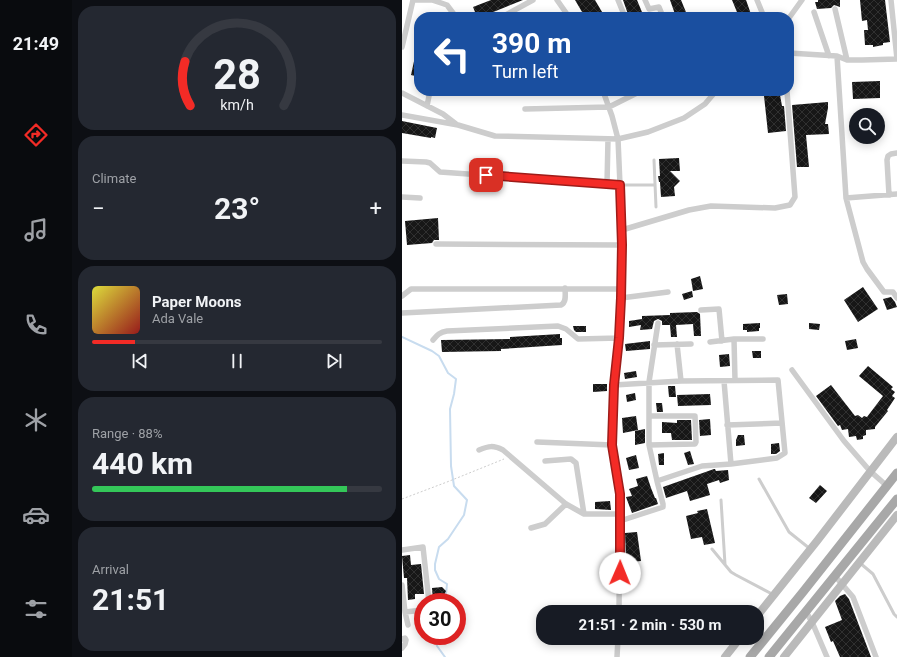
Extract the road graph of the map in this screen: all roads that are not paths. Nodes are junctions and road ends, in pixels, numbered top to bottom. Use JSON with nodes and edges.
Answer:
{"nodes":[{"id":1,"x":413,"y":0,"type":"edge"},
{"id":2,"x":533,"y":0,"type":"edge"},
{"id":3,"x":557,"y":0,"type":"edge"},
{"id":4,"x":618,"y":0,"type":"edge"},
{"id":5,"x":645,"y":0,"type":"edge"},
{"id":6,"x":802,"y":0,"type":"edge"},
{"id":7,"x":891,"y":0,"type":"edge"},
{"id":8,"x":759,"y":1,"type":"edge"},
{"id":9,"x":836,"y":9,"type":"dead end"},
{"id":10,"x":453,"y":12,"type":"edge"},
{"id":11,"x":511,"y":12,"type":"edge"},
{"id":12,"x":565,"y":12,"type":"edge"},
{"id":13,"x":623,"y":12,"type":"edge"},
{"id":14,"x":660,"y":12,"type":"edge"},
{"id":15,"x":762,"y":12,"type":"edge"},
{"id":16,"x":793,"y":12,"type":"edge"},
{"id":17,"x":814,"y":12,"type":"dead end"},
{"id":18,"x":402,"y":48,"type":"edge"},
{"id":19,"x":794,"y":53,"type":"edge"},
{"id":20,"x":829,"y":56,"type":"junction"},
{"id":21,"x":837,"y":56,"type":"junction"},
{"id":22,"x":847,"y":60,"type":"junction"},
{"id":23,"x":402,"y":93,"type":"edge"},
{"id":24,"x":429,"y":96,"type":"edge"},
{"id":25,"x":606,"y":96,"type":"edge"},
{"id":26,"x":631,"y":96,"type":"edge"},
{"id":27,"x":712,"y":96,"type":"edge"},
{"id":28,"x":787,"y":96,"type":"edge"},
{"id":29,"x":427,"y":106,"type":"junction"},
{"id":30,"x":609,"y":107,"type":"junction"},
{"id":31,"x":525,"y":109,"type":"dead end"},
{"id":32,"x":402,"y":115,"type":"edge"},
{"id":33,"x":458,"y":125,"type":"junction"},
{"id":34,"x":608,"y":139,"type":"junction"},
{"id":35,"x":618,"y":139,"type":"junction"},
{"id":36,"x":897,"y":153,"type":"edge"},
{"id":37,"x":654,"y":160,"type":"dead end"},
{"id":38,"x":402,"y":161,"type":"edge"},
{"id":39,"x":607,"y":184,"type":"junction"},
{"id":40,"x":620,"y":185,"type":"junction"},
{"id":41,"x":655,"y":185,"type":"junction"},
{"id":42,"x":897,"y":194,"type":"edge"},
{"id":43,"x":889,"y":195,"type":"junction"},
{"id":44,"x":402,"y":197,"type":"edge"},
{"id":45,"x":420,"y":198,"type":"dead end"},
{"id":46,"x":846,"y":198,"type":"junction"},
{"id":47,"x":656,"y":207,"type":"dead end"},
{"id":48,"x":622,"y":230,"type":"junction"},
{"id":49,"x":436,"y":244,"type":"dead end"},
{"id":50,"x":622,"y":245,"type":"junction"},
{"id":51,"x":565,"y":288,"type":"junction"},
{"id":52,"x":621,"y":288,"type":"junction"},
{"id":53,"x":668,"y":292,"type":"dead end"},
{"id":54,"x":403,"y":294,"type":"edge"},
{"id":55,"x":621,"y":298,"type":"junction"},
{"id":56,"x":897,"y":298,"type":"edge"},
{"id":57,"x":701,"y":310,"type":"dead end"},
{"id":58,"x":402,"y":313,"type":"edge"},
{"id":59,"x":658,"y":323,"type":"dead end"},
{"id":60,"x":619,"y":338,"type":"junction"},
{"id":61,"x":734,"y":339,"type":"junction"},
{"id":62,"x":764,"y":339,"type":"dead end"},
{"id":63,"x":433,"y":340,"type":"dead end"},
{"id":64,"x":722,"y":341,"type":"junction"},
{"id":65,"x":710,"y":342,"type":"dead end"},
{"id":66,"x":677,"y":344,"type":"junction"},
{"id":67,"x":691,"y":344,"type":"dead end"},
{"id":68,"x":654,"y":345,"type":"junction"},
{"id":69,"x":792,"y":370,"type":"dead end"},
{"id":70,"x":735,"y":380,"type":"junction"},
{"id":71,"x":681,"y":381,"type":"junction"},
{"id":72,"x":724,"y":381,"type":"junction"},
{"id":73,"x":649,"y":382,"type":"junction"},
{"id":74,"x":614,"y":385,"type":"junction"},
{"id":75,"x":649,"y":416,"type":"junction"},
{"id":76,"x":782,"y":423,"type":"junction"},
{"id":77,"x":728,"y":425,"type":"junction"},
{"id":78,"x":897,"y":437,"type":"edge"},
{"id":79,"x":537,"y":442,"type":"dead end"},
{"id":80,"x":612,"y":445,"type":"junction"},
{"id":81,"x":649,"y":445,"type":"junction"},
{"id":82,"x":478,"y":450,"type":"dead end"},
{"id":83,"x":545,"y":461,"type":"dead end"},
{"id":84,"x":731,"y":464,"type":"junction"},
{"id":85,"x":870,"y":470,"type":"junction"},
{"id":86,"x":897,"y":473,"type":"edge"},
{"id":87,"x":759,"y":479,"type":"dead end"},
{"id":88,"x":657,"y":481,"type":"junction"},
{"id":89,"x":887,"y":486,"type":"junction"},
{"id":90,"x":897,"y":499,"type":"edge"},
{"id":91,"x":721,"y":500,"type":"dead end"},
{"id":92,"x":566,"y":504,"type":"junction"},
{"id":93,"x":584,"y":514,"type":"junction"},
{"id":94,"x":897,"y":515,"type":"edge"},
{"id":95,"x":620,"y":518,"type":"junction"},
{"id":96,"x":531,"y":528,"type":"dead end"},
{"id":97,"x":712,"y":549,"type":"dead end"},
{"id":98,"x":811,"y":549,"type":"junction"},
{"id":99,"x":402,"y":550,"type":"edge"},
{"id":100,"x":860,"y":562,"type":"junction"},
{"id":101,"x":724,"y":564,"type":"junction"},
{"id":102,"x":835,"y":576,"type":"junction"},
{"id":103,"x":842,"y":584,"type":"junction"},
{"id":104,"x":402,"y":585,"type":"edge"},
{"id":105,"x":402,"y":589,"type":"edge"},
{"id":106,"x":428,"y":593,"type":"edge"},
{"id":107,"x":774,"y":595,"type":"junction"},
{"id":108,"x":619,"y":605,"type":"edge"},
{"id":109,"x":764,"y":607,"type":"edge"},
{"id":110,"x":414,"y":611,"type":"edge"},
{"id":111,"x":405,"y":612,"type":"junction"},
{"id":112,"x":806,"y":612,"type":"junction"},
{"id":113,"x":897,"y":617,"type":"edge"},
{"id":114,"x":812,"y":622,"type":"junction"},
{"id":115,"x":408,"y":625,"type":"dead end"},
{"id":116,"x":402,"y":639,"type":"edge"},
{"id":117,"x":618,"y":645,"type":"edge"},
{"id":118,"x":734,"y":645,"type":"edge"},
{"id":119,"x":402,"y":648,"type":"edge"},
{"id":120,"x":617,"y":657,"type":"edge"},
{"id":121,"x":725,"y":657,"type":"edge"},
{"id":122,"x":750,"y":657,"type":"edge"},
{"id":123,"x":769,"y":657,"type":"edge"},
{"id":124,"x":784,"y":657,"type":"edge"},
{"id":125,"x":827,"y":657,"type":"edge"},
{"id":126,"x":876,"y":657,"type":"edge"}],
"edges":[{"from":1,"to":10,"type":"street"},
{"from":1,"to":18,"type":"street"},
{"from":2,"to":11,"type":"street"},
{"from":3,"to":12,"type":"street"},
{"from":4,"to":13,"type":"street"},
{"from":5,"to":14,"type":"street"},
{"from":6,"to":16,"type":"street"},
{"from":7,"to":22,"type":"street"},
{"from":8,"to":15,"type":"street"},
{"from":9,"to":22,"type":"street"},
{"from":17,"to":20,"type":"street"},
{"from":19,"to":20,"type":"street"},
{"from":20,"to":21,"type":"street"},
{"from":21,"to":22,"type":"street"},
{"from":21,"to":46,"type":"street"},
{"from":23,"to":29,"type":"street"},
{"from":24,"to":29,"type":"street"},
{"from":25,"to":30,"type":"street"},
{"from":26,"to":30,"type":"street"},
{"from":27,"to":35,"type":"street"},
{"from":28,"to":48,"type":"street"},
{"from":29,"to":33,"type":"street"},
{"from":30,"to":31,"type":"street"},
{"from":30,"to":35,"type":"street"},
{"from":32,"to":33,"type":"street"},
{"from":33,"to":34,"type":"street"},
{"from":34,"to":35,"type":"street"},
{"from":34,"to":39,"type":"street"},
{"from":35,"to":40,"type":"street"},
{"from":36,"to":43,"type":"street"},
{"from":37,"to":41,"type":"lane"},
{"from":38,"to":39,"type":"street"},
{"from":39,"to":40,"type":"street"},
{"from":40,"to":41,"type":"lane"},
{"from":40,"to":48,"type":"street"},
{"from":41,"to":47,"type":"lane"},
{"from":42,"to":43,"type":"street"},
{"from":43,"to":46,"type":"street"},
{"from":44,"to":45,"type":"street"},
{"from":46,"to":56,"type":"street"},
{"from":48,"to":50,"type":"street"},
{"from":49,"to":50,"type":"street"},
{"from":50,"to":52,"type":"street"},
{"from":51,"to":52,"type":"street"},
{"from":51,"to":54,"type":"street"},
{"from":51,"to":58,"type":"street"},
{"from":52,"to":55,"type":"street"},
{"from":53,"to":55,"type":"street"},
{"from":55,"to":60,"type":"street"},
{"from":57,"to":64,"type":"street"},
{"from":59,"to":68,"type":"street"},
{"from":60,"to":63,"type":"street"},
{"from":60,"to":74,"type":"street"},
{"from":61,"to":62,"type":"street"},
{"from":61,"to":64,"type":"street"},
{"from":61,"to":70,"type":"street"},
{"from":64,"to":65,"type":"street"},
{"from":66,"to":67,"type":"street"},
{"from":66,"to":68,"type":"street"},
{"from":66,"to":71,"type":"street"},
{"from":68,"to":73,"type":"street"},
{"from":69,"to":85,"type":"street"},
{"from":70,"to":72,"type":"street"},
{"from":70,"to":76,"type":"street"},
{"from":71,"to":72,"type":"street"},
{"from":71,"to":73,"type":"street"},
{"from":72,"to":77,"type":"street"},
{"from":73,"to":74,"type":"street"},
{"from":73,"to":75,"type":"street"},
{"from":74,"to":80,"type":"street"},
{"from":75,"to":81,"type":"street"},
{"from":75,"to":81,"type":"street"},
{"from":76,"to":77,"type":"street"},
{"from":76,"to":84,"type":"street"},
{"from":77,"to":84,"type":"street"},
{"from":78,"to":85,"type":"street"},
{"from":79,"to":80,"type":"street"},
{"from":80,"to":95,"type":"street"},
{"from":81,"to":88,"type":"street"},
{"from":82,"to":92,"type":"street"},
{"from":83,"to":93,"type":"street"},
{"from":84,"to":88,"type":"street"},
{"from":85,"to":89,"type":"street"},
{"from":85,"to":98,"type":"street"},
{"from":86,"to":89,"type":"main road"},
{"from":87,"to":98,"type":"lane"},
{"from":88,"to":95,"type":"street"},
{"from":89,"to":122,"type":"main road"},
{"from":90,"to":102,"type":"main road"},
{"from":91,"to":101,"type":"lane"},
{"from":92,"to":93,"type":"street"},
{"from":92,"to":96,"type":"street"},
{"from":93,"to":95,"type":"street"},
{"from":94,"to":100,"type":"street"},
{"from":95,"to":108,"type":"street"},
{"from":97,"to":101,"type":"lane"},
{"from":98,"to":107,"type":"street"},
{"from":99,"to":106,"type":"street"},
{"from":100,"to":103,"type":"street"},
{"from":100,"to":113,"type":"lane"},
{"from":101,"to":107,"type":"lane"},
{"from":102,"to":103,"type":"street"},
{"from":102,"to":112,"type":"main road"},
{"from":103,"to":114,"type":"street"},
{"from":103,"to":126,"type":"street"},
{"from":104,"to":105,"type":"street"},
{"from":105,"to":111,"type":"street"},
{"from":107,"to":109,"type":"street"},
{"from":110,"to":111,"type":"street"},
{"from":111,"to":115,"type":"street"},
{"from":112,"to":114,"type":"street"},
{"from":112,"to":123,"type":"main road"},
{"from":114,"to":124,"type":"street"},
{"from":114,"to":125,"type":"street"},
{"from":116,"to":119,"type":"street"},
{"from":117,"to":120,"type":"street"},
{"from":118,"to":121,"type":"street"}]}
